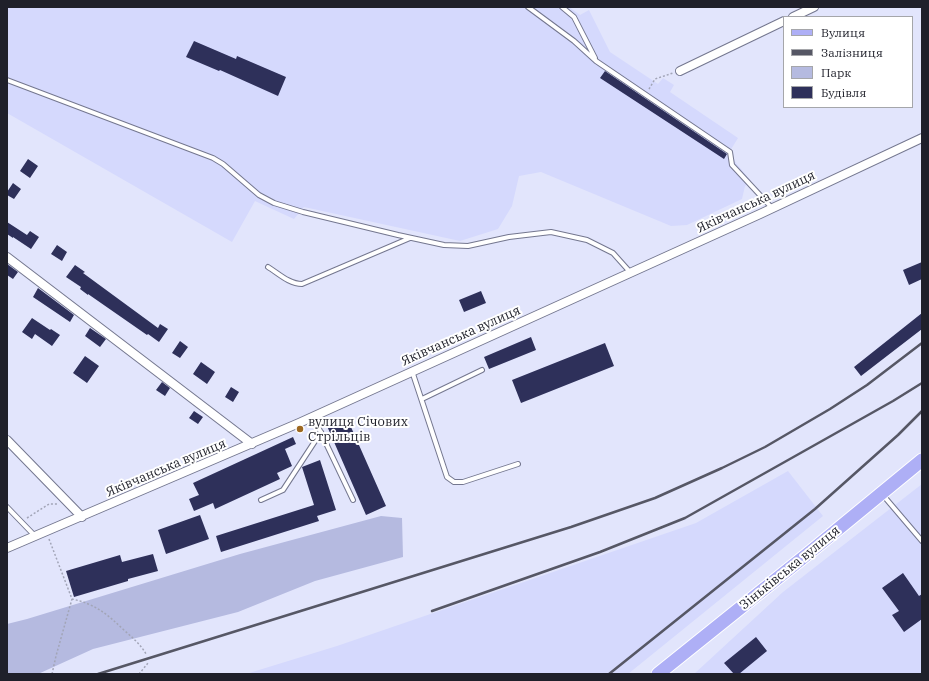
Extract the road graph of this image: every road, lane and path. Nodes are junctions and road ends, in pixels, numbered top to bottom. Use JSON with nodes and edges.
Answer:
{"nodes":[{"id":1,"x":528,"y":7,"type":"edge"},
{"id":2,"x":562,"y":7,"type":"edge"},
{"id":3,"x":814,"y":7,"type":"edge"},
{"id":4,"x":795,"y":16,"type":"edge"},
{"id":5,"x":783,"y":21,"type":"edge"},
{"id":6,"x":596,"y":61,"type":"junction"},
{"id":7,"x":680,"y":71,"type":"joint"},
{"id":8,"x":7,"y":80,"type":"edge"},
{"id":9,"x":645,"y":94,"type":"junction"},
{"id":10,"x":922,"y":138,"type":"edge"},
{"id":11,"x":772,"y":208,"type":"junction"},
{"id":12,"x":410,"y":238,"type":"junction"},
{"id":13,"x":7,"y":258,"type":"edge"},
{"id":14,"x":268,"y":267,"type":"dead end"},
{"id":15,"x":630,"y":272,"type":"junction"},
{"id":16,"x":482,"y":370,"type":"dead end"},
{"id":17,"x":412,"y":371,"type":"junction"},
{"id":18,"x":422,"y":399,"type":"junction"},
{"id":19,"x":313,"y":416,"type":"junction"},
{"id":20,"x":321,"y":432,"type":"junction"},
{"id":21,"x":7,"y":440,"type":"edge"},
{"id":22,"x":252,"y":444,"type":"junction"},
{"id":23,"x":922,"y":460,"type":"edge"},
{"id":24,"x":518,"y":464,"type":"dead end"},
{"id":25,"x":882,"y":494,"type":"junction"},
{"id":26,"x":261,"y":500,"type":"dead end"},
{"id":27,"x":353,"y":500,"type":"dead end"},
{"id":28,"x":71,"y":505,"type":"junction"},
{"id":29,"x":7,"y":507,"type":"edge"},
{"id":30,"x":82,"y":517,"type":"junction"},
{"id":31,"x":21,"y":522,"type":"junction"},
{"id":32,"x":47,"y":531,"type":"junction"},
{"id":33,"x":35,"y":536,"type":"junction"},
{"id":34,"x":922,"y":541,"type":"edge"},
{"id":35,"x":7,"y":548,"type":"edge"},
{"id":36,"x":72,"y":599,"type":"junction"},
{"id":37,"x":146,"y":654,"type":"dead end"},
{"id":38,"x":148,"y":663,"type":"dead end"},
{"id":39,"x":52,"y":674,"type":"edge"},
{"id":40,"x":139,"y":674,"type":"edge"},
{"id":41,"x":658,"y":674,"type":"edge"}],
"edges":[{"from":1,"to":6,"type":"lane"},
{"from":2,"to":6,"type":"lane"},
{"from":3,"to":4,"type":"street"},
{"from":5,"to":7,"type":"street"},
{"from":6,"to":9,"type":"lane"},
{"from":7,"to":9,"type":"path"},
{"from":8,"to":12,"type":"lane"},
{"from":9,"to":11,"type":"lane"},
{"from":10,"to":11,"type":"street","name":"Яківчанська вулиця"},
{"from":11,"to":15,"type":"street","name":"Яківчанська вулиця"},
{"from":12,"to":14,"type":"lane"},
{"from":12,"to":15,"type":"lane"},
{"from":13,"to":22,"type":"street"},
{"from":15,"to":17,"type":"street","name":"Яківчанська вулиця"},
{"from":16,"to":18,"type":"lane"},
{"from":17,"to":18,"type":"lane"},
{"from":17,"to":19,"type":"street","name":"Яківчанська вулиця"},
{"from":18,"to":24,"type":"lane"},
{"from":19,"to":20,"type":"lane"},
{"from":19,"to":22,"type":"street","name":"Яківчанська вулиця"},
{"from":20,"to":26,"type":"lane"},
{"from":20,"to":27,"type":"lane"},
{"from":21,"to":28,"type":"street"},
{"from":22,"to":30,"type":"street","name":"Яківчанська вулиця"},
{"from":23,"to":25,"type":"main road","name":"Зіньківська вулиця"},
{"from":25,"to":34,"type":"lane"},
{"from":25,"to":41,"type":"main road","name":"Зіньківська вулиця"},
{"from":28,"to":30,"type":"street"},
{"from":28,"to":31,"type":"path"},
{"from":29,"to":31,"type":"lane"},
{"from":30,"to":32,"type":"street","name":"Яківчанська вулиця"},
{"from":31,"to":33,"type":"lane"},
{"from":32,"to":33,"type":"street","name":"Яківчанська вулиця"},
{"from":32,"to":36,"type":"path"},
{"from":33,"to":35,"type":"street","name":"Яківчанська вулиця"},
{"from":36,"to":37,"type":"path"},
{"from":36,"to":39,"type":"path"},
{"from":38,"to":40,"type":"path"}]}
